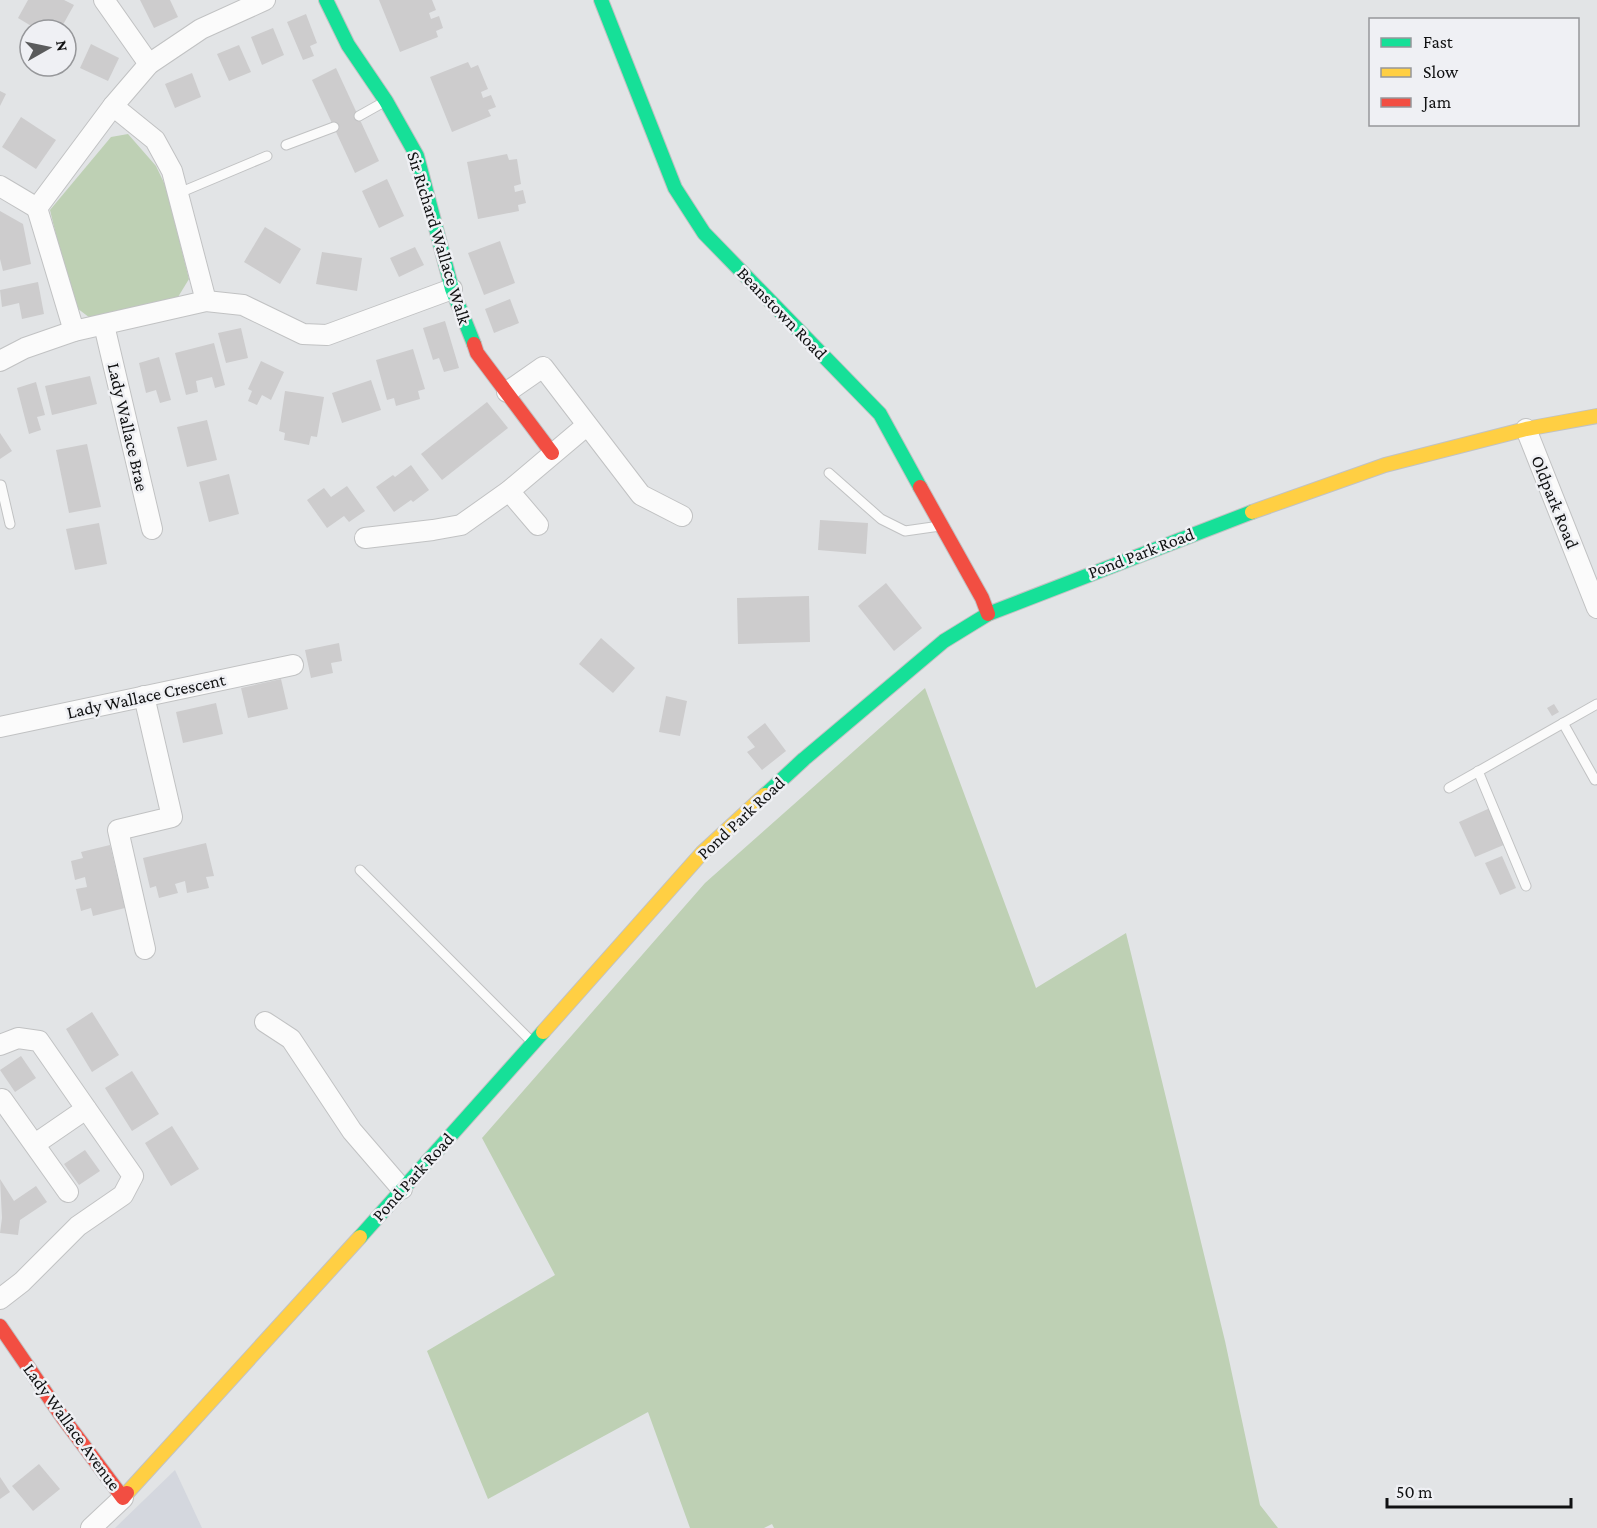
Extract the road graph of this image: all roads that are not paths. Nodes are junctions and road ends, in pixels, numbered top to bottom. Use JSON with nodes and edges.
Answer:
{"nodes":[{"id":1,"x":104,"y":0,"type":"edge"},
{"id":2,"x":265,"y":0,"type":"edge"},
{"id":3,"x":326,"y":0,"type":"edge"},
{"id":4,"x":601,"y":0,"type":"edge"},
{"id":5,"x":149,"y":64,"type":"junction"},
{"id":6,"x":386,"y":101,"type":"junction"},
{"id":7,"x":113,"y":106,"type":"junction"},
{"id":8,"x":359,"y":117,"type":"dead end"},
{"id":9,"x":334,"y":128,"type":"dead end"},
{"id":10,"x":286,"y":145,"type":"dead end"},
{"id":11,"x":267,"y":156,"type":"dead end"},
{"id":12,"x":0,"y":186,"type":"edge"},
{"id":13,"x":180,"y":193,"type":"junction"},
{"id":14,"x":37,"y":208,"type":"junction"},
{"id":15,"x":452,"y":289,"type":"junction"},
{"id":16,"x":206,"y":301,"type":"junction"},
{"id":17,"x":104,"y":325,"type":"junction"},
{"id":18,"x":74,"y":330,"type":"junction"},
{"id":19,"x":0,"y":361,"type":"edge"},
{"id":20,"x":507,"y":392,"type":"junction"},
{"id":21,"x":1597,"y":416,"type":"edge"},
{"id":22,"x":586,"y":426,"type":"junction"},
{"id":23,"x":1527,"y":429,"type":"junction"},
{"id":24,"x":552,"y":453,"type":"junction"},
{"id":25,"x":829,"y":473,"type":"dead end"},
{"id":26,"x":1,"y":485,"type":"edge"},
{"id":27,"x":509,"y":491,"type":"junction"},
{"id":28,"x":2,"y":501,"type":"edge"},
{"id":29,"x":682,"y":516,"type":"dead end"},
{"id":30,"x":10,"y":524,"type":"dead end"},
{"id":31,"x":537,"y":525,"type":"dead end"},
{"id":32,"x":942,"y":525,"type":"junction"},
{"id":33,"x":152,"y":529,"type":"dead end"},
{"id":34,"x":365,"y":538,"type":"dead end"},
{"id":35,"x":1597,"y":608,"type":"edge"},
{"id":36,"x":988,"y":614,"type":"junction"},
{"id":37,"x":293,"y":665,"type":"dead end"},
{"id":38,"x":144,"y":696,"type":"junction"},
{"id":39,"x":1597,"y":704,"type":"edge"},
{"id":40,"x":1563,"y":723,"type":"junction"},
{"id":41,"x":0,"y":727,"type":"edge"},
{"id":42,"x":1478,"y":771,"type":"junction"},
{"id":43,"x":1595,"y":780,"type":"dead end"},
{"id":44,"x":1449,"y":788,"type":"dead end"},
{"id":45,"x":360,"y":870,"type":"dead end"},
{"id":46,"x":1526,"y":886,"type":"dead end"},
{"id":47,"x":145,"y":949,"type":"dead end"},
{"id":48,"x":265,"y":1022,"type":"dead end"},
{"id":49,"x":533,"y":1043,"type":"junction"},
{"id":50,"x":0,"y":1046,"type":"edge"},
{"id":51,"x":2,"y":1098,"type":"dead end"},
{"id":52,"x":87,"y":1109,"type":"junction"},
{"id":53,"x":35,"y":1144,"type":"junction"},
{"id":54,"x":402,"y":1189,"type":"junction"},
{"id":55,"x":68,"y":1192,"type":"dead end"},
{"id":56,"x":0,"y":1299,"type":"edge"},
{"id":57,"x":0,"y":1326,"type":"edge"},
{"id":58,"x":123,"y":1498,"type":"junction"},
{"id":59,"x":91,"y":1528,"type":"edge"}],
"edges":[{"from":1,"to":5,"type":"street"},
{"from":2,"to":5,"type":"street"},
{"from":3,"to":6,"type":"main road","name":"Sir Richard Wallace Walk"},
{"from":4,"to":32,"type":"main road","name":"Beanstown Road"},
{"from":5,"to":7,"type":"street"},
{"from":6,"to":8,"type":"lane"},
{"from":6,"to":15,"type":"main road","name":"Sir Richard Wallace Walk"},
{"from":7,"to":13,"type":"street"},
{"from":7,"to":14,"type":"street"},
{"from":9,"to":10,"type":"lane"},
{"from":11,"to":13,"type":"lane"},
{"from":12,"to":14,"type":"street"},
{"from":13,"to":16,"type":"street"},
{"from":14,"to":18,"type":"street"},
{"from":15,"to":16,"type":"street"},
{"from":15,"to":20,"type":"main road","name":"Sir Richard Wallace Walk"},
{"from":16,"to":17,"type":"street"},
{"from":17,"to":18,"type":"street"},
{"from":17,"to":33,"type":"street","name":"Lady Wallace Brae"},
{"from":18,"to":19,"type":"street"},
{"from":20,"to":22,"type":"street"},
{"from":20,"to":24,"type":"main road","name":"Sir Richard Wallace Walk"},
{"from":21,"to":23,"type":"main road","name":"Pond Park Road"},
{"from":22,"to":24,"type":"street"},
{"from":22,"to":29,"type":"street"},
{"from":23,"to":35,"type":"street","name":"Oldpark Road"},
{"from":23,"to":36,"type":"main road","name":"Pond Park Road"},
{"from":24,"to":27,"type":"street"},
{"from":25,"to":32,"type":"lane"},
{"from":26,"to":28,"type":"lane"},
{"from":27,"to":31,"type":"street"},
{"from":27,"to":34,"type":"street"},
{"from":28,"to":30,"type":"lane"},
{"from":32,"to":36,"type":"main road","name":"Beanstown Road"},
{"from":36,"to":49,"type":"main road","name":"Pond Park Road"},
{"from":37,"to":38,"type":"street","name":"Lady Wallace Crescent"},
{"from":38,"to":41,"type":"street","name":"Lady Wallace Crescent"},
{"from":38,"to":47,"type":"street"},
{"from":39,"to":40,"type":"lane"},
{"from":40,"to":42,"type":"lane"},
{"from":40,"to":43,"type":"lane"},
{"from":42,"to":44,"type":"lane"},
{"from":42,"to":46,"type":"lane"},
{"from":45,"to":49,"type":"lane"},
{"from":48,"to":54,"type":"street"},
{"from":49,"to":54,"type":"main road","name":"Pond Park Road"},
{"from":50,"to":52,"type":"street"},
{"from":51,"to":53,"type":"street"},
{"from":52,"to":53,"type":"street"},
{"from":52,"to":56,"type":"street"},
{"from":53,"to":55,"type":"street"},
{"from":54,"to":58,"type":"main road","name":"Pond Park Road"},
{"from":57,"to":58,"type":"main road","name":"Lady Wallace Avenue"},
{"from":58,"to":59,"type":"street","name":"Pond Park Road"}]}
